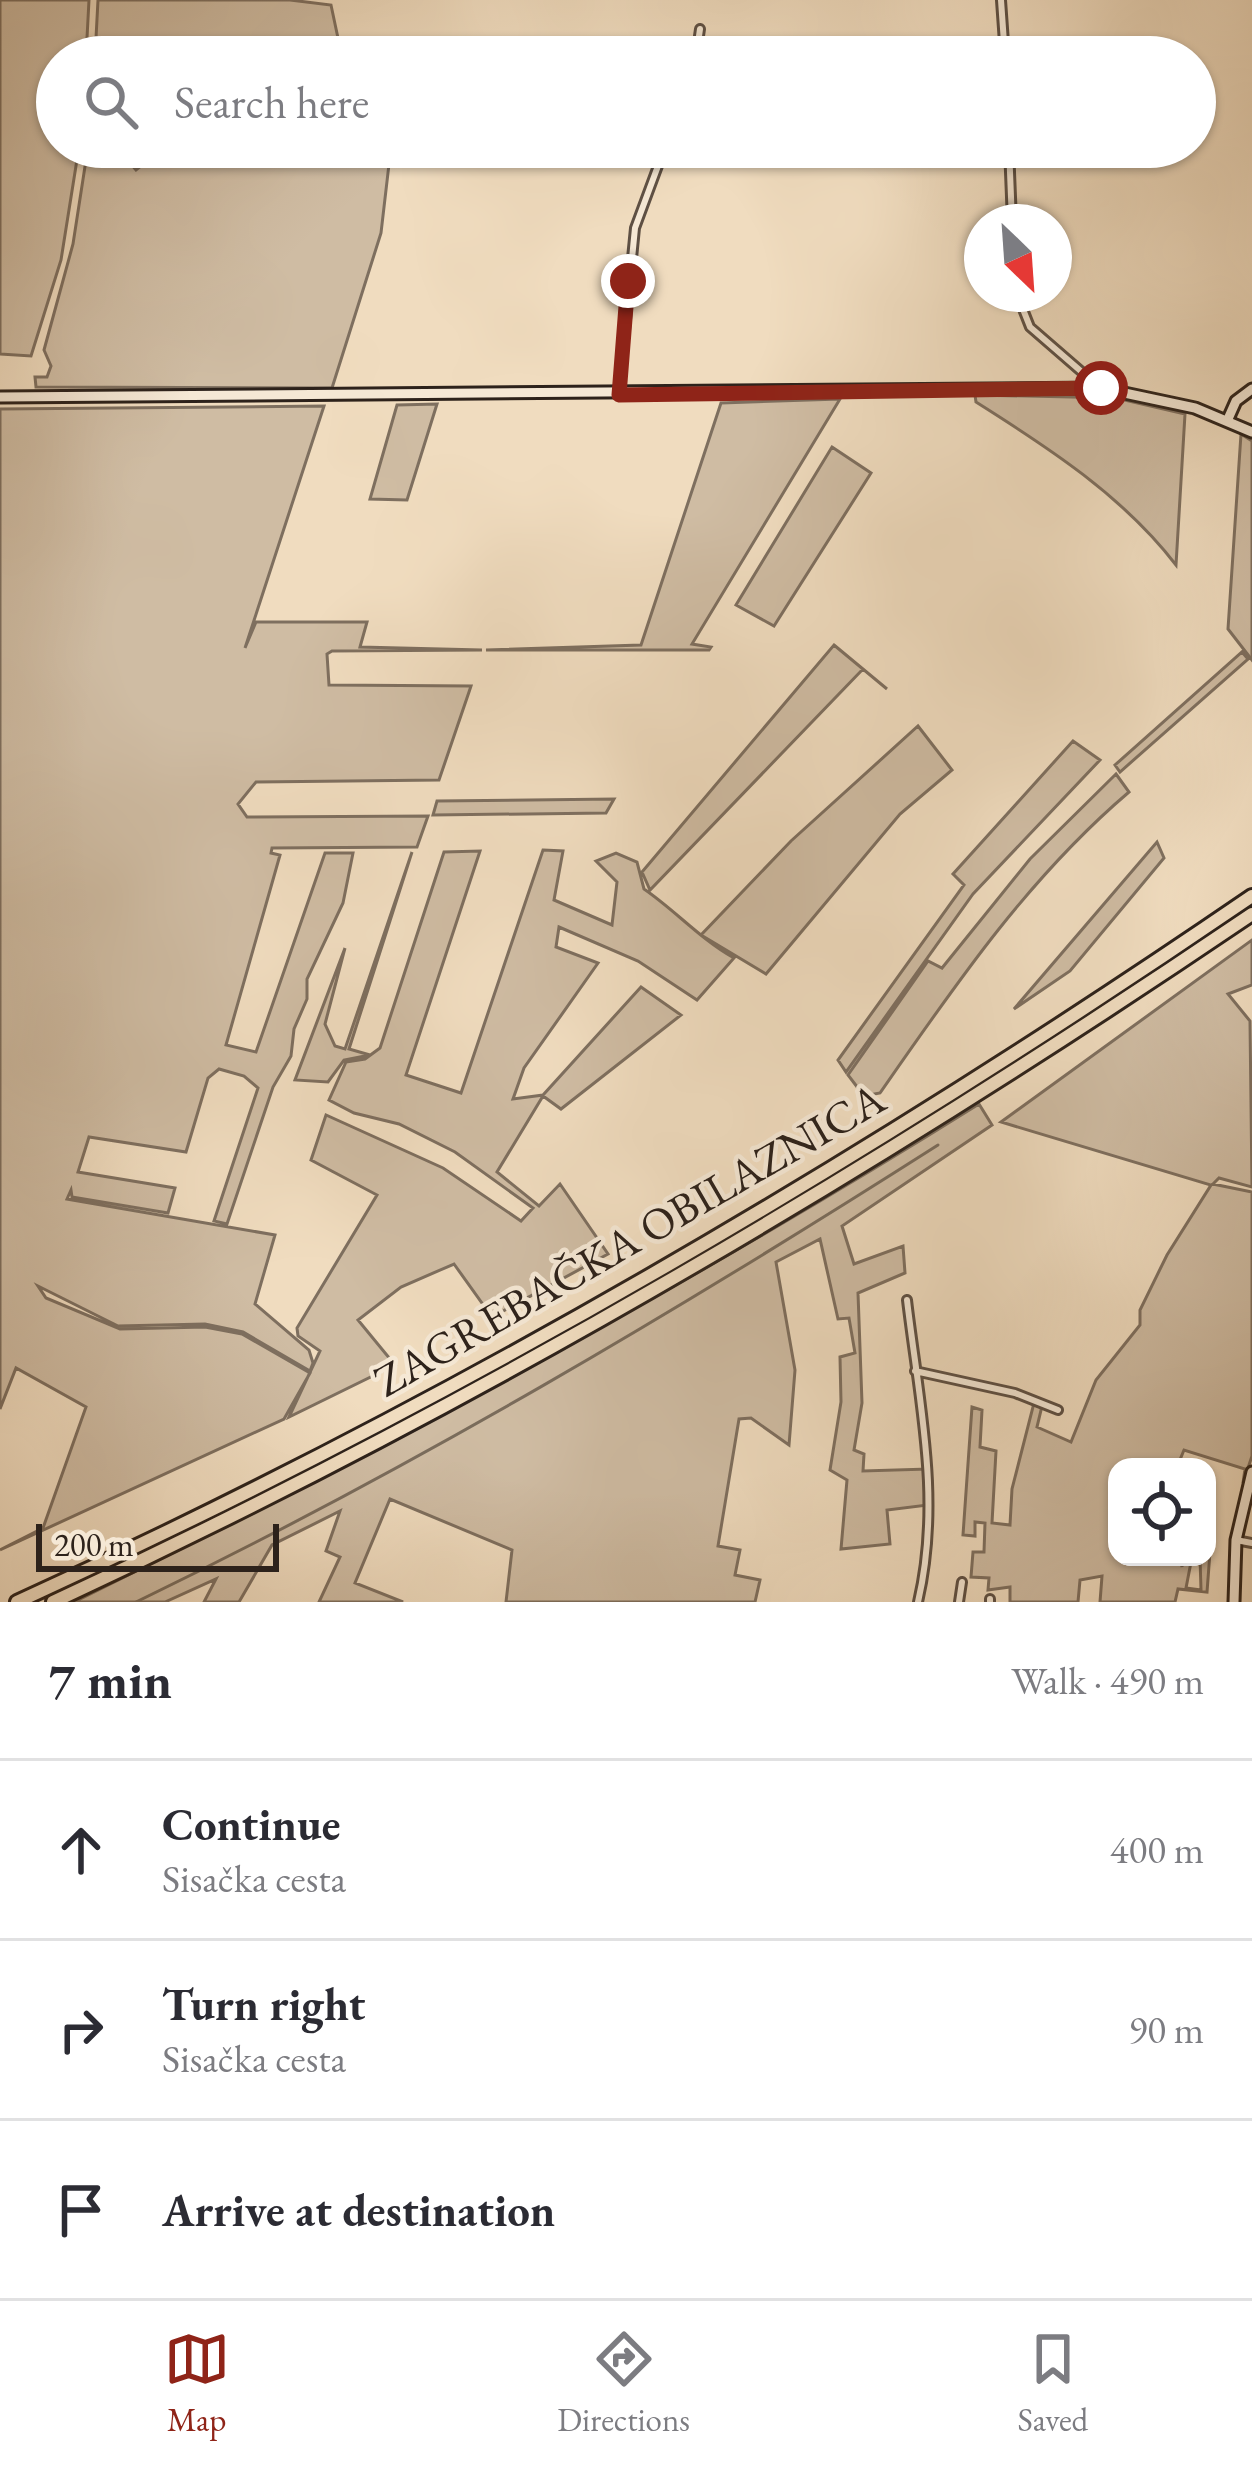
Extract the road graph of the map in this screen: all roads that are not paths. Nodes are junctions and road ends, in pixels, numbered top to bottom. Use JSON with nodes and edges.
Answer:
{"nodes":[{"id":1,"x":1000,"y":0,"type":"edge"},
{"id":2,"x":700,"y":29,"type":"dead end"},
{"id":3,"x":699,"y":36,"type":"edge"},
{"id":4,"x":1003,"y":36,"type":"edge"},
{"id":5,"x":657,"y":168,"type":"edge"},
{"id":6,"x":1010,"y":168,"type":"edge"},
{"id":7,"x":1011,"y":204,"type":"edge"},
{"id":8,"x":1024,"y":312,"type":"edge"},
{"id":9,"x":1101,"y":388,"type":"junction"},
{"id":10,"x":1252,"y":389,"type":"edge"},
{"id":11,"x":619,"y":395,"type":"junction"},
{"id":12,"x":0,"y":398,"type":"edge"},
{"id":13,"x":1228,"y":419,"type":"junction"},
{"id":14,"x":1252,"y":431,"type":"edge"},
{"id":15,"x":1252,"y":896,"type":"edge"},
{"id":16,"x":1252,"y":914,"type":"edge"},
{"id":17,"x":907,"y":1300,"type":"dead end"},
{"id":18,"x":915,"y":1371,"type":"junction"},
{"id":19,"x":1058,"y":1410,"type":"dead end"},
{"id":20,"x":1252,"y":1472,"type":"edge"},
{"id":21,"x":1236,"y":1540,"type":"junction"},
{"id":22,"x":1252,"y":1543,"type":"edge"},
{"id":23,"x":962,"y":1582,"type":"dead end"},
{"id":24,"x":17,"y":1602,"type":"edge"},
{"id":25,"x":53,"y":1602,"type":"edge"},
{"id":26,"x":918,"y":1602,"type":"edge"},
{"id":27,"x":959,"y":1602,"type":"edge"},
{"id":28,"x":1234,"y":1602,"type":"edge"}],
"edges":[{"from":1,"to":4,"type":"street"},
{"from":2,"to":3,"type":"street"},
{"from":5,"to":11,"type":"street"},
{"from":6,"to":7,"type":"street"},
{"from":8,"to":9,"type":"street"},
{"from":9,"to":11,"type":"main road"},
{"from":9,"to":13,"type":"main road"},
{"from":10,"to":13,"type":"main road"},
{"from":11,"to":12,"type":"main road"},
{"from":13,"to":14,"type":"main road"},
{"from":15,"to":24,"type":"highway","name":"ZAGREBAČKA OBILAZNICA"},
{"from":16,"to":25,"type":"highway","name":"ZAGREBAČKA OBILAZNICA"},
{"from":17,"to":18,"type":"street"},
{"from":18,"to":19,"type":"street"},
{"from":18,"to":26,"type":"street"},
{"from":20,"to":21,"type":"main road"},
{"from":21,"to":22,"type":"street"},
{"from":21,"to":28,"type":"main road"},
{"from":23,"to":27,"type":"street"}]}
